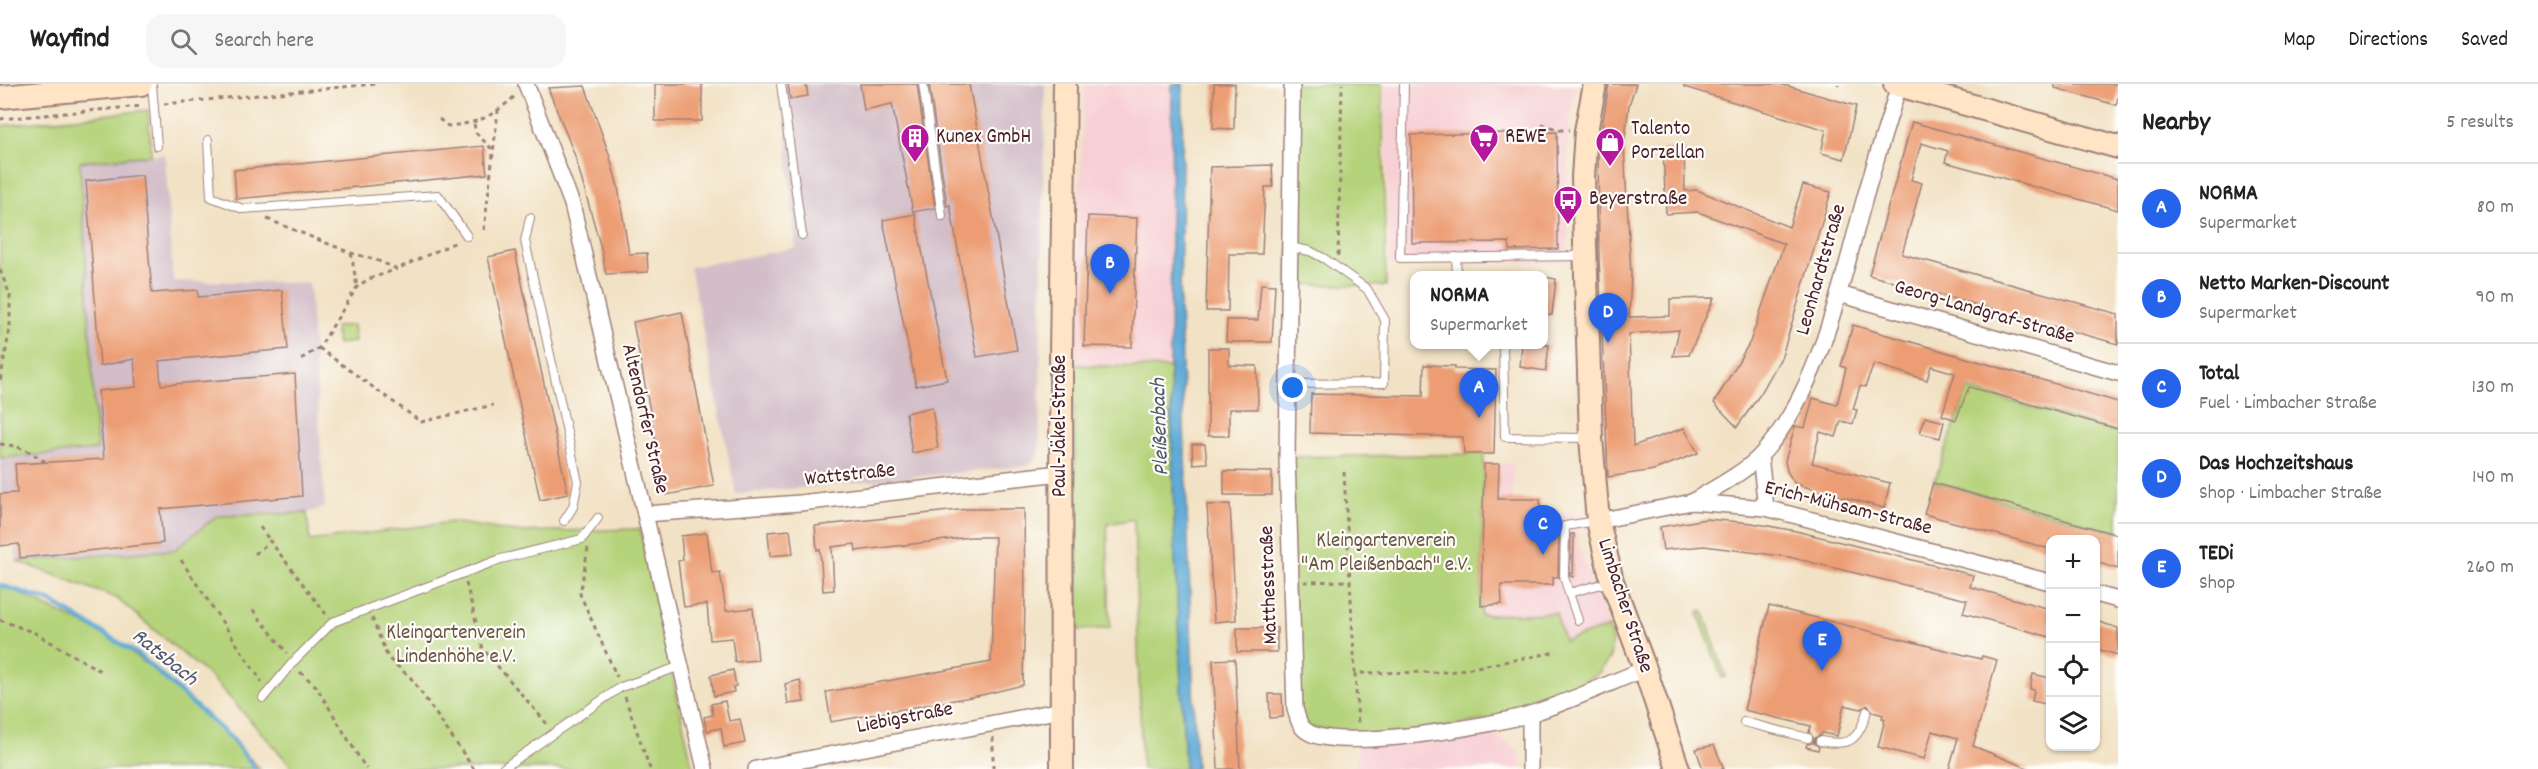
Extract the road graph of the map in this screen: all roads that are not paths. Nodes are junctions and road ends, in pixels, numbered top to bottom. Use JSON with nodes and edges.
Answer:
{"nodes":[{"id":1,"x":141,"y":84,"type":"edge"},
{"id":2,"x":152,"y":84,"type":"edge"},
{"id":3,"x":781,"y":84,"type":"edge"},
{"id":4,"x":923,"y":84,"type":"edge"},
{"id":5,"x":1065,"y":84,"type":"edge"},
{"id":6,"x":1292,"y":84,"type":"edge"},
{"id":7,"x":1404,"y":84,"type":"edge"},
{"id":8,"x":1595,"y":84,"type":"edge"},
{"id":9,"x":526,"y":85,"type":"edge"},
{"id":10,"x":1897,"y":85,"type":"edge"},
{"id":11,"x":0,"y":97,"type":"edge"},
{"id":12,"x":208,"y":140,"type":"dead end"},
{"id":13,"x":157,"y":146,"type":"dead end"},
{"id":14,"x":2118,"y":147,"type":"edge"},
{"id":15,"x":942,"y":216,"type":"dead end"},
{"id":16,"x":530,"y":218,"type":"dead end"},
{"id":17,"x":802,"y":235,"type":"dead end"},
{"id":18,"x":467,"y":236,"type":"dead end"},
{"id":19,"x":1288,"y":247,"type":"junction"},
{"id":20,"x":1585,"y":256,"type":"junction"},
{"id":21,"x":1456,"y":257,"type":"junction"},
{"id":22,"x":1457,"y":271,"type":"edge"},
{"id":23,"x":1839,"y":294,"type":"junction"},
{"id":24,"x":1503,"y":349,"type":"edge"},
{"id":25,"x":2118,"y":373,"type":"edge"},
{"id":26,"x":1288,"y":384,"type":"junction"},
{"id":27,"x":1584,"y":438,"type":"junction"},
{"id":28,"x":1760,"y":456,"type":"junction"},
{"id":29,"x":1060,"y":473,"type":"junction"},
{"id":30,"x":1692,"y":502,"type":"junction"},
{"id":31,"x":1766,"y":508,"type":"junction"},
{"id":32,"x":645,"y":514,"type":"junction"},
{"id":33,"x":598,"y":518,"type":"dead end"},
{"id":34,"x":564,"y":521,"type":"dead end"},
{"id":35,"x":1598,"y":521,"type":"junction"},
{"id":36,"x":1612,"y":581,"type":"junction"},
{"id":37,"x":2046,"y":581,"type":"edge"},
{"id":38,"x":1569,"y":593,"type":"junction"},
{"id":39,"x":2100,"y":595,"type":"edge"},
{"id":40,"x":2118,"y":600,"type":"edge"},
{"id":41,"x":1578,"y":620,"type":"dead end"},
{"id":42,"x":681,"y":666,"type":"junction"},
{"id":43,"x":1645,"y":669,"type":"junction"},
{"id":44,"x":266,"y":694,"type":"road end"},
{"id":45,"x":1062,"y":710,"type":"junction"},
{"id":46,"x":1867,"y":711,"type":"dead end"},
{"id":47,"x":1530,"y":714,"type":"junction"},
{"id":48,"x":1744,"y":722,"type":"dead end"},
{"id":49,"x":1808,"y":738,"type":"dead end"},
{"id":50,"x":1820,"y":741,"type":"dead end"},
{"id":51,"x":502,"y":769,"type":"edge"},
{"id":52,"x":705,"y":769,"type":"edge"},
{"id":53,"x":756,"y":769,"type":"edge"},
{"id":54,"x":1062,"y":769,"type":"edge"},
{"id":55,"x":1530,"y":769,"type":"edge"},
{"id":56,"x":1678,"y":769,"type":"edge"}],
"edges":[{"from":1,"to":11,"type":"street"},
{"from":2,"to":13,"type":"lane"},
{"from":3,"to":17,"type":"lane"},
{"from":4,"to":15,"type":"lane"},
{"from":5,"to":29,"type":"street","name":"Paul-Jäkel-Straße"},
{"from":6,"to":19,"type":"street","name":"Matthesstraße"},
{"from":7,"to":21,"type":"lane"},
{"from":8,"to":20,"type":"street","name":"Limbacher Straße"},
{"from":9,"to":32,"type":"street","name":"Altendorfer Straße"},
{"from":10,"to":14,"type":"street"},
{"from":10,"to":23,"type":"street","name":"Leonhardtstraße"},
{"from":12,"to":18,"type":"lane"},
{"from":16,"to":34,"type":"lane"},
{"from":19,"to":26,"type":"street","name":"Matthesstraße"},
{"from":19,"to":26,"type":"lane"},
{"from":20,"to":21,"type":"lane"},
{"from":20,"to":27,"type":"street","name":"Limbacher Straße"},
{"from":21,"to":22,"type":"lane"},
{"from":23,"to":25,"type":"street","name":"Georg-Landgraf-Straße"},
{"from":23,"to":28,"type":"street","name":"Leonhardtstraße"},
{"from":24,"to":27,"type":"lane"},
{"from":26,"to":47,"type":"street","name":"Matthesstraße"},
{"from":27,"to":35,"type":"street","name":"Limbacher Straße"},
{"from":28,"to":30,"type":"street","name":"Leonhardtstraße"},
{"from":28,"to":31,"type":"street"},
{"from":29,"to":32,"type":"street","name":"Wattstraße"},
{"from":29,"to":45,"type":"street","name":"Paul-Jäkel-Straße"},
{"from":30,"to":31,"type":"street","name":"Erich-Mühsam-Straße"},
{"from":30,"to":35,"type":"street","name":"Erich-Mühsam-Straße"},
{"from":31,"to":37,"type":"street","name":"Erich-Mühsam-Straße"},
{"from":32,"to":42,"type":"street","name":"Altendorfer Straße"},
{"from":33,"to":44,"type":"lane"},
{"from":35,"to":36,"type":"street","name":"Limbacher Straße"},
{"from":35,"to":38,"type":"lane"},
{"from":36,"to":38,"type":"lane"},
{"from":36,"to":43,"type":"street","name":"Limbacher Straße"},
{"from":38,"to":41,"type":"lane"},
{"from":39,"to":40,"type":"street"},
{"from":42,"to":51,"type":"lane"},
{"from":42,"to":52,"type":"street","name":"Altendorfer Straße"},
{"from":43,"to":47,"type":"street","name":"Matthesstraße"},
{"from":43,"to":56,"type":"street","name":"Limbacher Straße"},
{"from":45,"to":53,"type":"street","name":"Liebigstraße"},
{"from":45,"to":54,"type":"street","name":"Paul-Jäkel-Straße"},
{"from":46,"to":50,"type":"lane"},
{"from":47,"to":55,"type":"street"},
{"from":48,"to":49,"type":"lane"}]}
